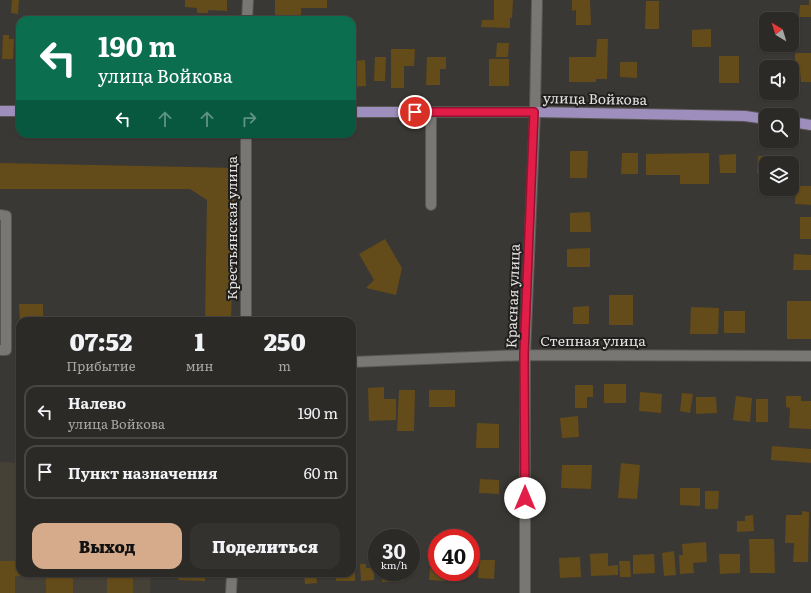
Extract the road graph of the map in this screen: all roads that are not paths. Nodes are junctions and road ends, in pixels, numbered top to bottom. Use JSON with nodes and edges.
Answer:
{"nodes":[{"id":1,"x":248,"y":0,"type":"edge"},
{"id":2,"x":537,"y":0,"type":"edge"},
{"id":3,"x":247,"y":16,"type":"edge"},
{"id":4,"x":0,"y":111,"type":"edge"},
{"id":5,"x":16,"y":111,"type":"edge"},
{"id":6,"x":356,"y":112,"type":"edge"},
{"id":7,"x":431,"y":112,"type":"junction"},
{"id":8,"x":534,"y":112,"type":"junction"},
{"id":9,"x":759,"y":117,"type":"edge"},
{"id":10,"x":799,"y":123,"type":"edge"},
{"id":11,"x":811,"y":125,"type":"edge"},
{"id":12,"x":246,"y":138,"type":"edge"},
{"id":13,"x":432,"y":206,"type":"dead end"},
{"id":14,"x":0,"y":215,"type":"edge"},
{"id":15,"x":246,"y":317,"type":"edge"},
{"id":16,"x":0,"y":350,"type":"edge"},
{"id":17,"x":524,"y":355,"type":"junction"},
{"id":18,"x":811,"y":356,"type":"edge"},
{"id":19,"x":356,"y":362,"type":"edge"},
{"id":20,"x":232,"y":577,"type":"edge"},
{"id":21,"x":231,"y":593,"type":"edge"},
{"id":22,"x":525,"y":593,"type":"edge"}],
"edges":[{"from":1,"to":3,"type":"street"},
{"from":2,"to":8,"type":"street","name":"Красная улица"},
{"from":4,"to":5,"type":"main road"},
{"from":6,"to":7,"type":"main road","name":"улица Войкова"},
{"from":7,"to":8,"type":"main road","name":"улица Войкова"},
{"from":7,"to":13,"type":"street"},
{"from":8,"to":9,"type":"main road","name":"улица Войкова"},
{"from":8,"to":17,"type":"street","name":"Красная улица"},
{"from":10,"to":11,"type":"main road"},
{"from":12,"to":15,"type":"street","name":"Крестьянская улица"},
{"from":14,"to":16,"type":"street"},
{"from":17,"to":18,"type":"street","name":"Степная улица"},
{"from":17,"to":19,"type":"street","name":"Степная улица"},
{"from":17,"to":22,"type":"street","name":"Красная улица"},
{"from":20,"to":21,"type":"street"}]}
